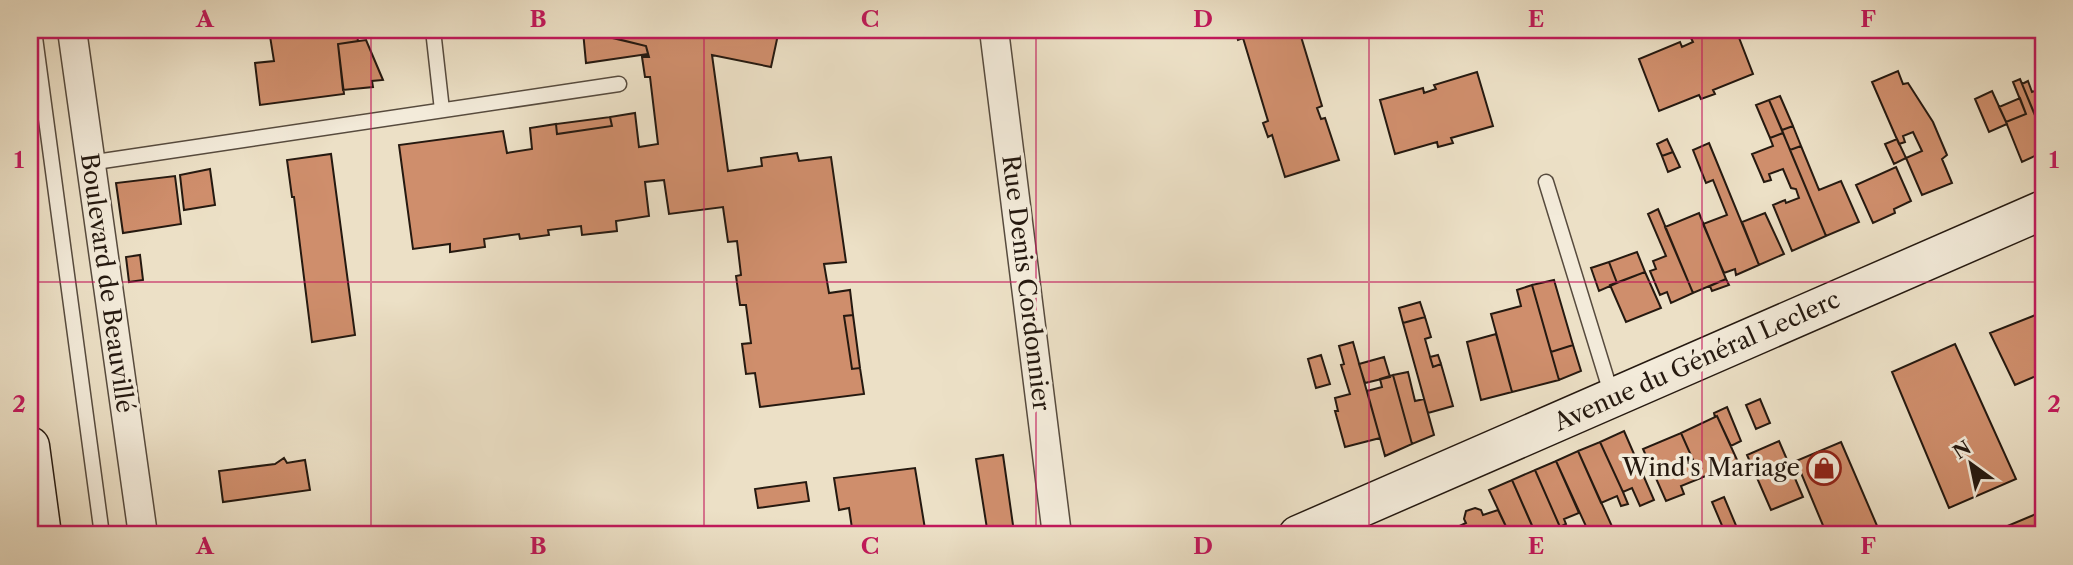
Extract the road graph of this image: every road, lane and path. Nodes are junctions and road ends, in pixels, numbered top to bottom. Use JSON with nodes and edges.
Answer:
{"nodes":[{"id":1,"x":34,"y":30,"type":"edge"},
{"id":2,"x":72,"y":30,"type":"edge"},
{"id":3,"x":433,"y":30,"type":"edge"},
{"id":4,"x":994,"y":30,"type":"edge"},
{"id":5,"x":619,"y":84,"type":"dead end"},
{"id":6,"x":442,"y":110,"type":"junction"},
{"id":7,"x":89,"y":163,"type":"junction"},
{"id":8,"x":1546,"y":182,"type":"dead end"},
{"id":9,"x":2043,"y":210,"type":"edge"},
{"id":10,"x":1612,"y":398,"type":"junction"},
{"id":11,"x":30,"y":446,"type":"edge"},
{"id":12,"x":42,"y":535,"type":"edge"},
{"id":13,"x":102,"y":535,"type":"edge"},
{"id":14,"x":143,"y":535,"type":"edge"},
{"id":15,"x":1058,"y":535,"type":"edge"},
{"id":16,"x":1298,"y":535,"type":"edge"}],
"edges":[{"from":1,"to":13,"type":"lane"},
{"from":2,"to":7,"type":"street","name":"Boulevard de Beauvillé"},
{"from":3,"to":6,"type":"lane"},
{"from":4,"to":15,"type":"street","name":"Rue Denis Cordonnier"},
{"from":5,"to":6,"type":"lane"},
{"from":6,"to":7,"type":"lane"},
{"from":7,"to":14,"type":"street","name":"Boulevard de Beauvillé"},
{"from":8,"to":10,"type":"lane"},
{"from":9,"to":10,"type":"main road","name":"Avenue du Général Leclerc"},
{"from":10,"to":16,"type":"main road","name":"Avenue du Général Leclerc"},
{"from":11,"to":12,"type":"main road"}]}
